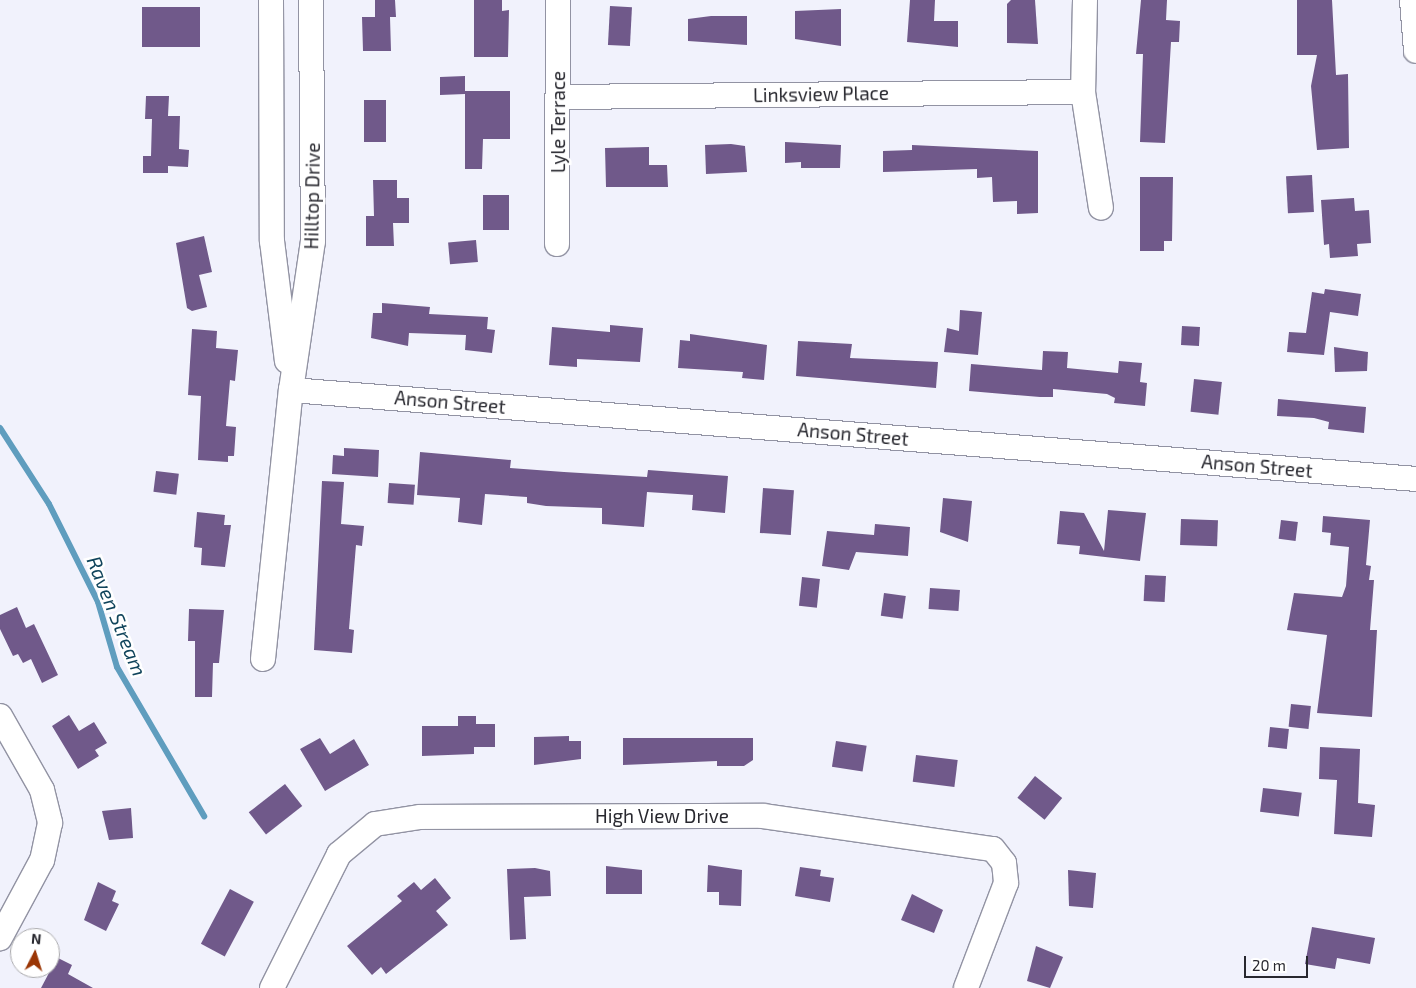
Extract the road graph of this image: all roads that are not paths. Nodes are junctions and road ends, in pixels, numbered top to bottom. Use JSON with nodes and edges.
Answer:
{"nodes":[{"id":1,"x":271,"y":0,"type":"edge"},
{"id":2,"x":311,"y":0,"type":"edge"},
{"id":3,"x":558,"y":0,"type":"edge"},
{"id":4,"x":1085,"y":0,"type":"edge"},
{"id":5,"x":1412,"y":0,"type":"edge"},
{"id":6,"x":1416,"y":51,"type":"edge"},
{"id":7,"x":1084,"y":92,"type":"junction"},
{"id":8,"x":559,"y":97,"type":"junction"},
{"id":9,"x":1101,"y":208,"type":"dead end"},
{"id":10,"x":557,"y":244,"type":"dead end"},
{"id":11,"x":290,"y":390,"type":"junction"},
{"id":12,"x":1416,"y":479,"type":"edge"},
{"id":13,"x":263,"y":659,"type":"dead end"},
{"id":14,"x":0,"y":716,"type":"edge"},
{"id":15,"x":0,"y":938,"type":"edge"},
{"id":16,"x":272,"y":988,"type":"edge"},
{"id":17,"x":966,"y":988,"type":"edge"}],
"edges":[{"from":1,"to":11,"type":"street","name":"Hilltop Drive"},
{"from":2,"to":11,"type":"street","name":"Hilltop Drive"},
{"from":3,"to":8,"type":"street","name":"Lyle Terrace"},
{"from":4,"to":7,"type":"street"},
{"from":5,"to":6,"type":"street"},
{"from":7,"to":8,"type":"street","name":"Linksview Place"},
{"from":7,"to":9,"type":"street"},
{"from":8,"to":10,"type":"street","name":"Lyle Terrace"},
{"from":11,"to":12,"type":"street","name":"Anson Street"},
{"from":11,"to":13,"type":"street","name":"Hilltop Drive"},
{"from":14,"to":15,"type":"street"},
{"from":16,"to":17,"type":"street","name":"High View Drive"}]}
